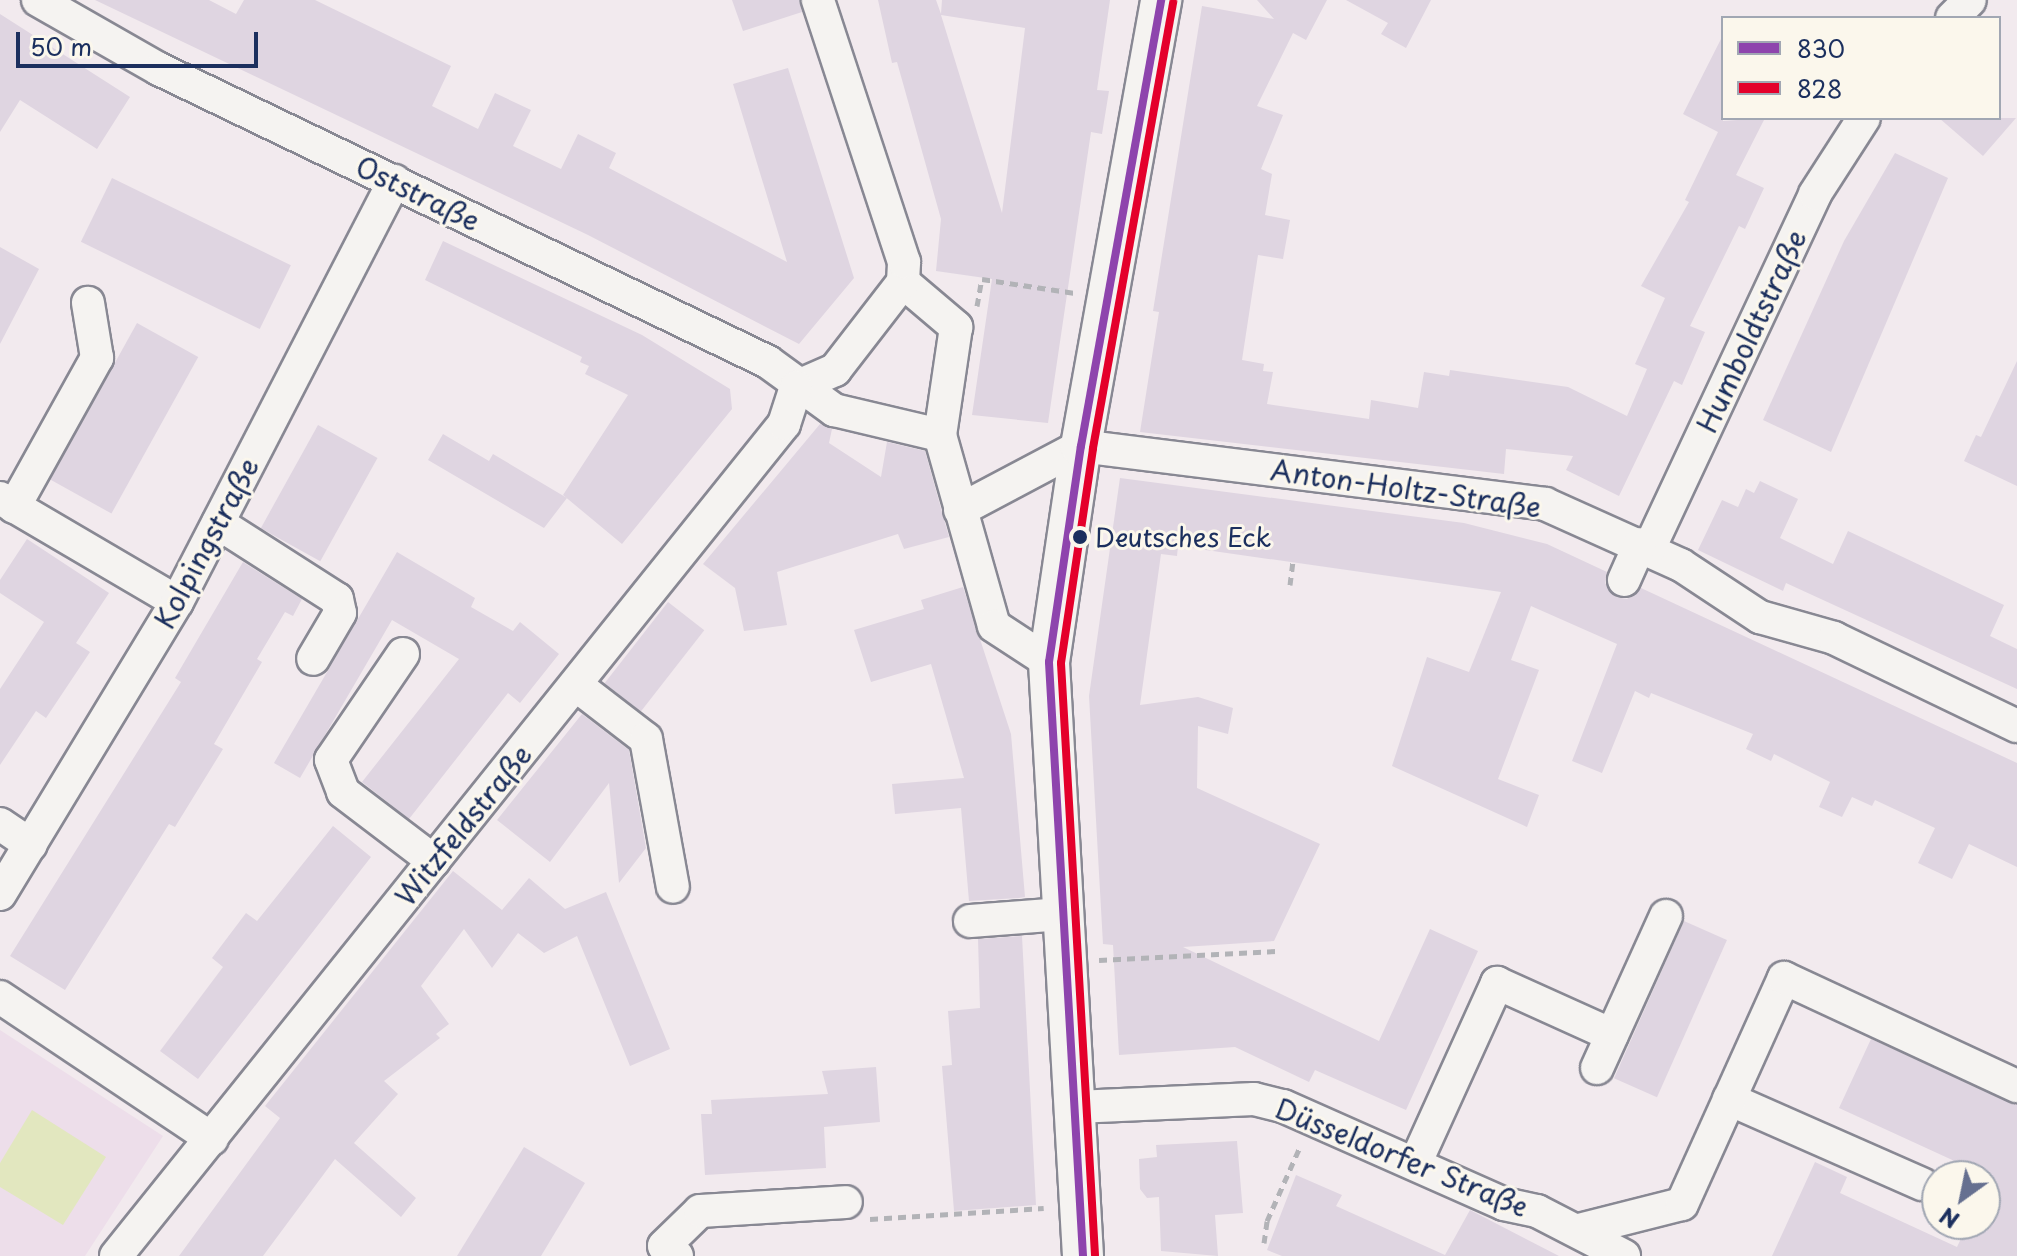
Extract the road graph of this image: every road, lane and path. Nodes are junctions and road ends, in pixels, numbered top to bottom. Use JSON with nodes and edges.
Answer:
{"nodes":[{"id":1,"x":38,"y":0,"type":"edge"},
{"id":2,"x":818,"y":0,"type":"edge"},
{"id":3,"x":1161,"y":0,"type":"edge"},
{"id":4,"x":1970,"y":0,"type":"edge"},
{"id":5,"x":1954,"y":16,"type":"edge"},
{"id":6,"x":1863,"y":120,"type":"edge"},
{"id":7,"x":394,"y":181,"type":"junction"},
{"id":8,"x":903,"y":282,"type":"junction"},
{"id":9,"x":1110,"y":299,"type":"junction"},
{"id":10,"x":88,"y":303,"type":"dead end"},
{"id":11,"x":956,"y":327,"type":"junction"},
{"id":12,"x":796,"y":387,"type":"junction"},
{"id":13,"x":940,"y":435,"type":"junction"},
{"id":14,"x":1081,"y":446,"type":"junction"},
{"id":15,"x":7,"y":503,"type":"edge"},
{"id":16,"x":960,"y":510,"type":"junction"},
{"id":17,"x":218,"y":523,"type":"junction"},
{"id":18,"x":1644,"y":547,"type":"junction"},
{"id":19,"x":1293,"y":562,"type":"dead end"},
{"id":20,"x":1624,"y":580,"type":"dead end"},
{"id":21,"x":1290,"y":585,"type":"dead end"},
{"id":22,"x":177,"y":602,"type":"junction"},
{"id":23,"x":403,"y":654,"type":"dead end"},
{"id":24,"x":313,"y":659,"type":"dead end"},
{"id":25,"x":1049,"y":662,"type":"junction"},
{"id":26,"x":576,"y":685,"type":"junction"},
{"id":27,"x":2017,"y":726,"type":"edge"},
{"id":28,"x":0,"y":824,"type":"edge"},
{"id":29,"x":31,"y":845,"type":"junction"},
{"id":30,"x":434,"y":861,"type":"junction"},
{"id":31,"x":673,"y":887,"type":"dead end"},
{"id":32,"x":0,"y":894,"type":"edge"},
{"id":33,"x":1063,"y":914,"type":"junction"},
{"id":34,"x":1666,"y":916,"type":"dead end"},
{"id":35,"x":970,"y":921,"type":"dead end"},
{"id":36,"x":1277,"y":951,"type":"dead end"},
{"id":37,"x":1066,"y":962,"type":"junction"},
{"id":38,"x":0,"y":997,"type":"edge"},
{"id":39,"x":1612,"y":1035,"type":"junction"},
{"id":40,"x":1597,"y":1068,"type":"dead end"},
{"id":41,"x":2017,"y":1086,"type":"edge"},
{"id":42,"x":1729,"y":1099,"type":"junction"},
{"id":43,"x":1076,"y":1107,"type":"junction"},
{"id":44,"x":1313,"y":1118,"type":"junction"},
{"id":45,"x":212,"y":1139,"type":"junction"},
{"id":46,"x":1415,"y":1164,"type":"junction"},
{"id":47,"x":1921,"y":1184,"type":"edge"},
{"id":48,"x":846,"y":1202,"type":"joint"},
{"id":49,"x":1081,"y":1205,"type":"junction"},
{"id":50,"x":1579,"y":1230,"type":"junction"},
{"id":51,"x":1264,"y":1243,"type":"dead end"},
{"id":52,"x":116,"y":1256,"type":"edge"},
{"id":53,"x":677,"y":1256,"type":"edge"},
{"id":54,"x":1083,"y":1256,"type":"edge"},
{"id":55,"x":1624,"y":1256,"type":"edge"}],
"edges":[{"from":1,"to":7,"type":"street","name":"Oststraße"},
{"from":2,"to":8,"type":"street"},
{"from":3,"to":9,"type":"main road"},
{"from":4,"to":5,"type":"street"},
{"from":6,"to":18,"type":"street","name":"Humboldtstraße"},
{"from":7,"to":12,"type":"street","name":"Oststraße"},
{"from":7,"to":17,"type":"street","name":"Kolpingstraße"},
{"from":8,"to":11,"type":"street"},
{"from":8,"to":12,"type":"street"},
{"from":9,"to":11,"type":"path"},
{"from":9,"to":14,"type":"main road"},
{"from":10,"to":15,"type":"street"},
{"from":11,"to":13,"type":"street"},
{"from":12,"to":13,"type":"street"},
{"from":12,"to":26,"type":"street","name":"Witzfeldstraße"},
{"from":13,"to":16,"type":"street"},
{"from":14,"to":16,"type":"street"},
{"from":14,"to":18,"type":"street","name":"Anton-Holtz-Straße"},
{"from":14,"to":25,"type":"main road"},
{"from":15,"to":22,"type":"street"},
{"from":16,"to":25,"type":"street"},
{"from":17,"to":22,"type":"street","name":"Kolpingstraße"},
{"from":17,"to":24,"type":"street"},
{"from":18,"to":20,"type":"street","name":"Humboldtstraße"},
{"from":18,"to":27,"type":"street","name":"Anton-Holtz-Straße"},
{"from":19,"to":21,"type":"path"},
{"from":22,"to":29,"type":"street","name":"Kolpingstraße"},
{"from":23,"to":30,"type":"street"},
{"from":25,"to":33,"type":"main road"},
{"from":26,"to":30,"type":"street","name":"Witzfeldstraße"},
{"from":26,"to":31,"type":"street"},
{"from":28,"to":29,"type":"street"},
{"from":29,"to":32,"type":"street","name":"Kolpingstraße"},
{"from":30,"to":45,"type":"street","name":"Witzfeldstraße"},
{"from":33,"to":35,"type":"street"},
{"from":33,"to":37,"type":"main road"},
{"from":34,"to":39,"type":"street"},
{"from":36,"to":37,"type":"path"},
{"from":37,"to":43,"type":"main road"},
{"from":38,"to":45,"type":"street"},
{"from":39,"to":40,"type":"street"},
{"from":39,"to":46,"type":"street"},
{"from":41,"to":42,"type":"street"},
{"from":42,"to":47,"type":"street"},
{"from":42,"to":50,"type":"street"},
{"from":43,"to":44,"type":"street","name":"Düsseldorfer Straße"},
{"from":43,"to":49,"type":"main road"},
{"from":44,"to":46,"type":"street","name":"Düsseldorfer Straße"},
{"from":44,"to":51,"type":"path"},
{"from":45,"to":52,"type":"street","name":"Witzfeldstraße"},
{"from":46,"to":50,"type":"street","name":"Düsseldorfer Straße"},
{"from":48,"to":49,"type":"path"},
{"from":48,"to":53,"type":"street"},
{"from":49,"to":54,"type":"main road"},
{"from":50,"to":55,"type":"street","name":"Düsseldorfer Straße"}]}
